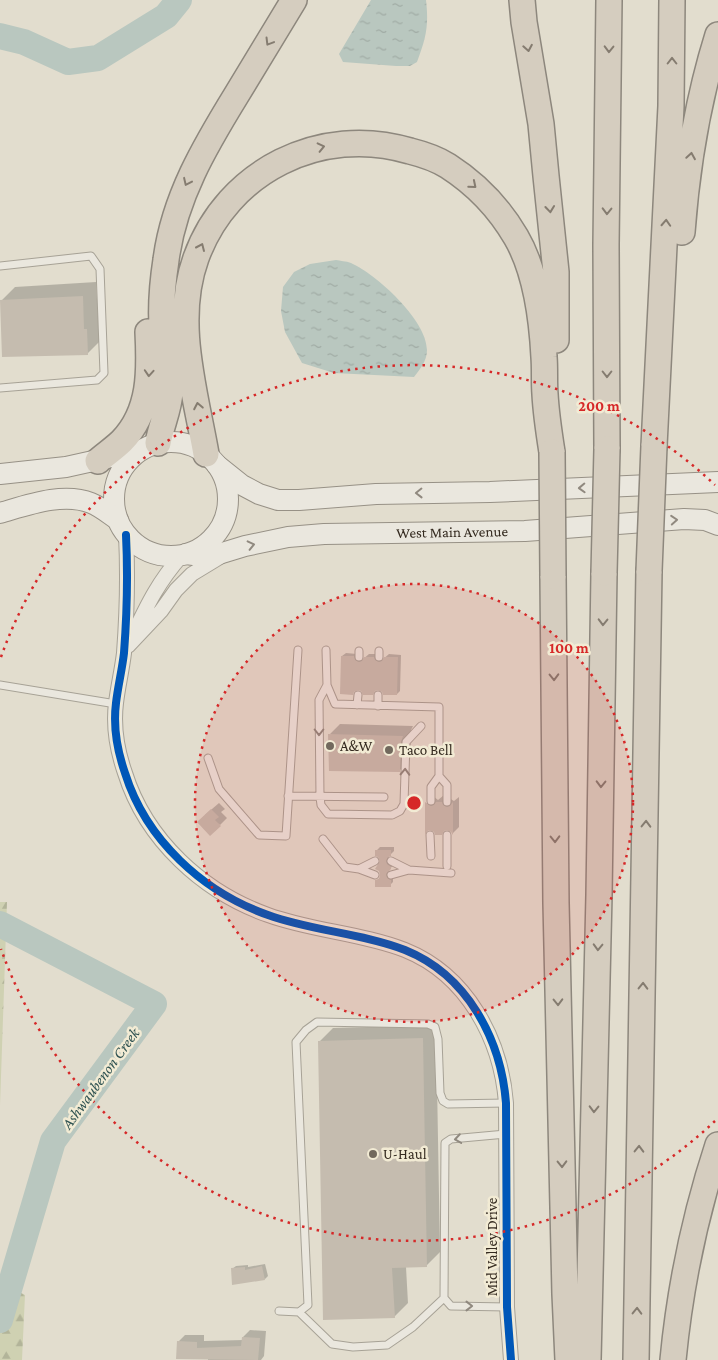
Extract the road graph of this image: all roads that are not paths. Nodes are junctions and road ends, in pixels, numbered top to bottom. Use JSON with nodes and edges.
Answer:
{"nodes":[{"id":1,"x":294,"y":0,"type":"edge"},
{"id":2,"x":522,"y":0,"type":"edge"},
{"id":3,"x":610,"y":0,"type":"edge"},
{"id":4,"x":672,"y":0,"type":"edge"},
{"id":5,"x":718,"y":35,"type":"edge"},
{"id":6,"x":166,"y":257,"type":"junction"},
{"id":7,"x":0,"y":266,"type":"edge"},
{"id":8,"x":0,"y":388,"type":"edge"},
{"id":9,"x":155,"y":444,"type":"junction"},
{"id":10,"x":654,"y":446,"type":"junction"},
{"id":11,"x":552,"y":452,"type":"junction"},
{"id":12,"x":212,"y":459,"type":"junction"},
{"id":13,"x":98,"y":461,"type":"junction"},
{"id":14,"x":0,"y":474,"type":"edge"},
{"id":15,"x":718,"y":482,"type":"edge"},
{"id":16,"x":0,"y":513,"type":"edge"},
{"id":17,"x":718,"y":525,"type":"edge"},
{"id":18,"x":122,"y":527,"type":"junction"},
{"id":19,"x":228,"y":552,"type":"junction"},
{"id":20,"x":184,"y":554,"type":"junction"},
{"id":21,"x":298,"y":650,"type":"dead end"},
{"id":22,"x":326,"y":650,"type":"dead end"},
{"id":23,"x":126,"y":651,"type":"junction"},
{"id":24,"x":0,"y":685,"type":"edge"},
{"id":25,"x":326,"y":685,"type":"junction"},
{"id":26,"x":358,"y":695,"type":"dead end"},
{"id":27,"x":378,"y":695,"type":"dead end"},
{"id":28,"x":116,"y":704,"type":"junction"},
{"id":29,"x":357,"y":705,"type":"junction"},
{"id":30,"x":378,"y":706,"type":"junction"},
{"id":31,"x":421,"y":726,"type":"dead end"},
{"id":32,"x":208,"y":758,"type":"dead end"},
{"id":33,"x":439,"y":776,"type":"junction"},
{"id":34,"x":288,"y":796,"type":"junction"},
{"id":35,"x":320,"y":797,"type":"junction"},
{"id":36,"x":384,"y":797,"type":"dead end"},
{"id":37,"x":431,"y":801,"type":"dead end"},
{"id":38,"x":446,"y":802,"type":"dead end"},
{"id":39,"x":430,"y":835,"type":"dead end"},
{"id":40,"x":447,"y":835,"type":"dead end"},
{"id":41,"x":323,"y":839,"type":"dead end"},
{"id":42,"x":431,"y":856,"type":"dead end"},
{"id":43,"x":375,"y":861,"type":"dead end"},
{"id":44,"x":391,"y":861,"type":"dead end"},
{"id":45,"x":359,"y":868,"type":"junction"},
{"id":46,"x":409,"y":870,"type":"junction"},
{"id":47,"x":375,"y":875,"type":"dead end"},
{"id":48,"x":391,"y":875,"type":"dead end"},
{"id":49,"x":506,"y":1103,"type":"junction"},
{"id":50,"x":506,"y":1134,"type":"junction"},
{"id":51,"x":718,"y":1146,"type":"edge"},
{"id":52,"x":444,"y":1298,"type":"junction"},
{"id":53,"x":506,"y":1306,"type":"junction"},
{"id":54,"x":279,"y":1311,"type":"dead end"},
{"id":55,"x":299,"y":1312,"type":"junction"},
{"id":56,"x":511,"y":1360,"type":"edge"},
{"id":57,"x":568,"y":1360,"type":"edge"},
{"id":58,"x":588,"y":1360,"type":"edge"},
{"id":59,"x":636,"y":1360,"type":"edge"},
{"id":60,"x":673,"y":1360,"type":"edge"}],
"edges":[{"from":1,"to":6,"type":"highway","one_way":true},
{"from":2,"to":11,"type":"highway","one_way":true},
{"from":3,"to":58,"type":"highway","one_way":true,"bridge":true},
{"from":10,"to":4,"type":"highway","one_way":true},
{"from":10,"to":5,"type":"highway","one_way":true},
{"from":6,"to":9,"type":"highway"},
{"from":6,"to":13,"type":"highway","one_way":true},
{"from":7,"to":8,"type":"lane"},
{"from":9,"to":12,"type":"main road"},
{"from":9,"to":13,"type":"main road"},
{"from":9,"to":18,"type":"main road"},
{"from":59,"to":10,"type":"highway","one_way":true,"bridge":true},
{"from":12,"to":11,"type":"highway","one_way":true},
{"from":11,"to":57,"type":"highway","one_way":true,"bridge":true},
{"from":15,"to":12,"type":"main road","one_way":true},
{"from":12,"to":20,"type":"main road"},
{"from":13,"to":14,"type":"main road"},
{"from":16,"to":18,"type":"main road"},
{"from":19,"to":17,"type":"main road","name":"West Main Avenue","one_way":true},
{"from":18,"to":20,"type":"main road"},
{"from":18,"to":23,"type":"street"},
{"from":19,"to":20,"type":"main road","name":"West Main Avenue"},
{"from":19,"to":23,"type":"street"},
{"from":20,"to":23,"type":"street"},
{"from":21,"to":34,"type":"lane"},
{"from":22,"to":25,"type":"lane"},
{"from":23,"to":28,"type":"street","name":"Mid Valley Drive"},
{"from":24,"to":28,"type":"lane"},
{"from":25,"to":29,"type":"lane"},
{"from":25,"to":35,"type":"lane","one_way":true},
{"from":26,"to":29,"type":"lane"},
{"from":27,"to":30,"type":"lane"},
{"from":28,"to":49,"type":"street","name":"Mid Valley Drive"},
{"from":29,"to":30,"type":"lane"},
{"from":30,"to":33,"type":"lane"},
{"from":35,"to":31,"type":"lane","one_way":true},
{"from":32,"to":34,"type":"lane"},
{"from":33,"to":37,"type":"lane"},
{"from":33,"to":38,"type":"lane"},
{"from":34,"to":35,"type":"lane"},
{"from":35,"to":36,"type":"lane"},
{"from":39,"to":42,"type":"lane"},
{"from":40,"to":46,"type":"lane"},
{"from":41,"to":45,"type":"lane"},
{"from":43,"to":45,"type":"lane"},
{"from":44,"to":46,"type":"lane"},
{"from":45,"to":47,"type":"lane"},
{"from":46,"to":48,"type":"lane"},
{"from":49,"to":50,"type":"street","name":"Mid Valley Drive"},
{"from":49,"to":55,"type":"lane"},
{"from":50,"to":52,"type":"lane","one_way":true},
{"from":50,"to":53,"type":"street","name":"Mid Valley Drive"},
{"from":51,"to":60,"type":"highway"},
{"from":52,"to":53,"type":"lane","one_way":true},
{"from":52,"to":55,"type":"lane"},
{"from":53,"to":56,"type":"street","name":"Mid Valley Drive"},
{"from":54,"to":55,"type":"lane"}]}
